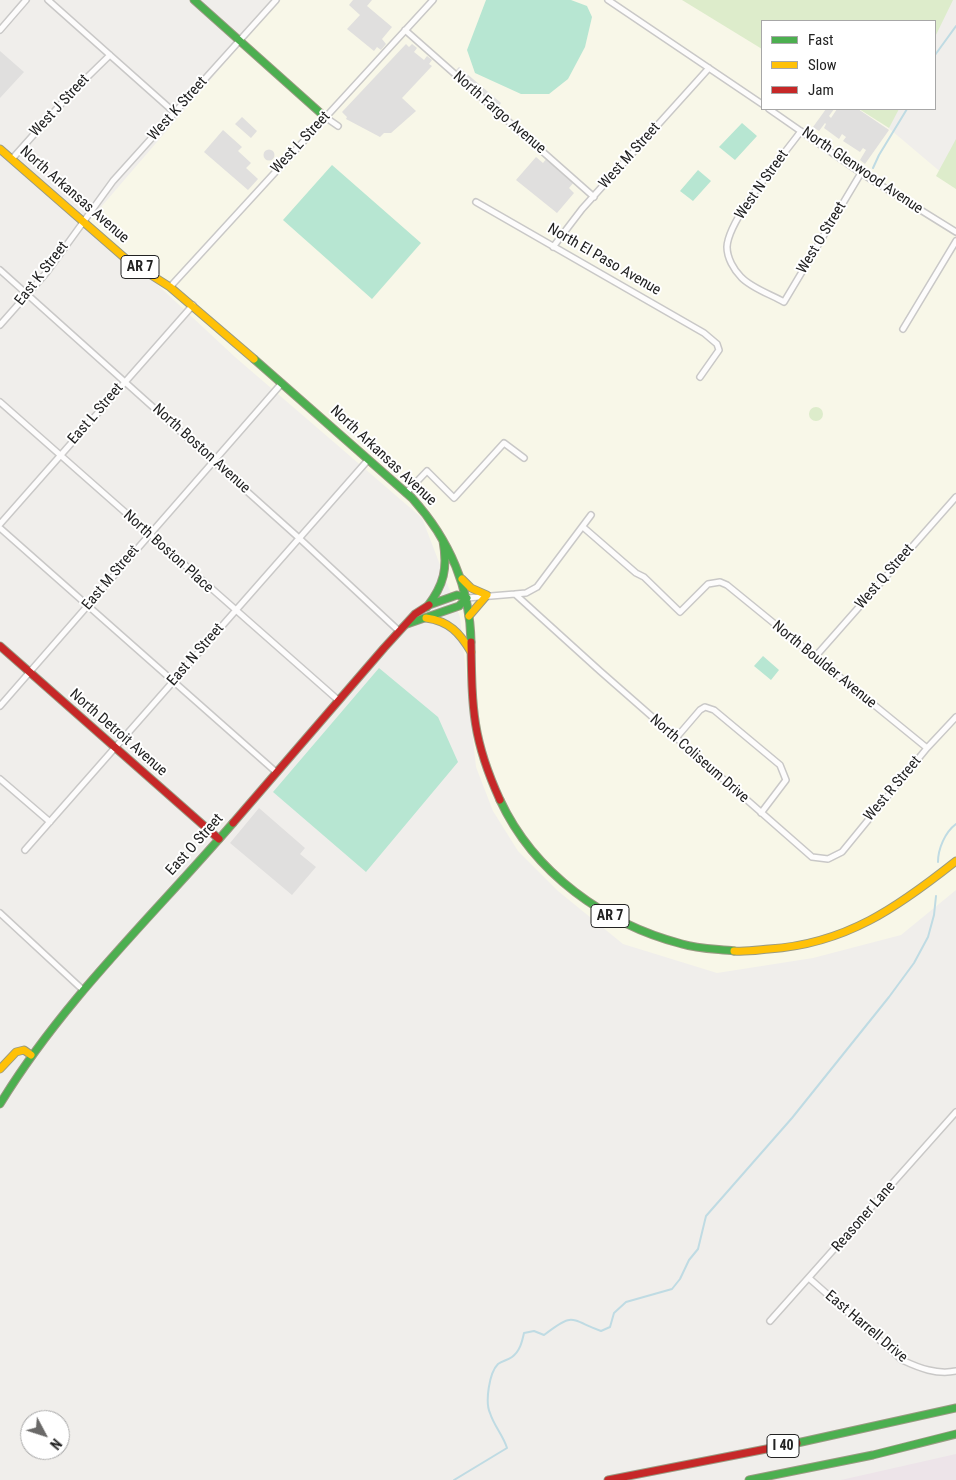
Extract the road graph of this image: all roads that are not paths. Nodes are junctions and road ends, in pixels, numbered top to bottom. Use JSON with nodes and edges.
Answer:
{"nodes":[{"id":1,"x":26,"y":0,"type":"edge"},
{"id":2,"x":48,"y":0,"type":"edge"},
{"id":3,"x":194,"y":0,"type":"edge"},
{"id":4,"x":276,"y":0,"type":"edge"},
{"id":5,"x":432,"y":0,"type":"edge"},
{"id":6,"x":608,"y":0,"type":"edge"},
{"id":7,"x":0,"y":30,"type":"edge"},
{"id":8,"x":405,"y":30,"type":"junction"},
{"id":9,"x":240,"y":41,"type":"junction"},
{"id":10,"x":110,"y":55,"type":"junction"},
{"id":11,"x":709,"y":68,"type":"junction"},
{"id":12,"x":761,"y":103,"type":"edge"},
{"id":13,"x":770,"y":110,"type":"edge"},
{"id":14,"x":175,"y":113,"type":"junction"},
{"id":15,"x":325,"y":117,"type":"junction"},
{"id":16,"x":338,"y":126,"type":"dead end"},
{"id":17,"x":801,"y":131,"type":"junction"},
{"id":18,"x":0,"y":148,"type":"edge"},
{"id":19,"x":12,"y":160,"type":"junction"},
{"id":20,"x":861,"y":173,"type":"junction"},
{"id":21,"x":594,"y":196,"type":"junction"},
{"id":22,"x":476,"y":202,"type":"dead end"},
{"id":23,"x":82,"y":221,"type":"junction"},
{"id":24,"x":956,"y":232,"type":"edge"},
{"id":25,"x":956,"y":241,"type":"edge"},
{"id":26,"x":553,"y":247,"type":"junction"},
{"id":27,"x":0,"y":270,"type":"edge"},
{"id":28,"x":170,"y":287,"type":"junction"},
{"id":29,"x":27,"y":294,"type":"junction"},
{"id":30,"x":784,"y":302,"type":"joint"},
{"id":31,"x":193,"y":306,"type":"junction"},
{"id":32,"x":0,"y":325,"type":"edge"},
{"id":33,"x":903,"y":329,"type":"dead end"},
{"id":34,"x":700,"y":377,"type":"dead end"},
{"id":35,"x":125,"y":382,"type":"junction"},
{"id":36,"x":282,"y":383,"type":"junction"},
{"id":37,"x":0,"y":402,"type":"edge"},
{"id":38,"x":60,"y":456,"type":"junction"},
{"id":39,"x":524,"y":458,"type":"dead end"},
{"id":40,"x":213,"y":460,"type":"junction"},
{"id":41,"x":368,"y":460,"type":"junction"},
{"id":42,"x":406,"y":494,"type":"junction"},
{"id":43,"x":956,"y":496,"type":"edge"},
{"id":44,"x":591,"y":515,"type":"dead end"},
{"id":45,"x":0,"y":524,"type":"edge"},
{"id":46,"x":583,"y":527,"type":"junction"},
{"id":47,"x":0,"y":528,"type":"edge"},
{"id":48,"x":149,"y":534,"type":"junction"},
{"id":49,"x":442,"y":537,"type":"junction"},
{"id":50,"x":300,"y":538,"type":"junction"},
{"id":51,"x":461,"y":578,"type":"junction"},
{"id":52,"x":515,"y":594,"type":"junction"},
{"id":53,"x":487,"y":595,"type":"junction"},
{"id":54,"x":467,"y":598,"type":"junction"},
{"id":55,"x":88,"y":606,"type":"junction"},
{"id":56,"x":427,"y":606,"type":"junction"},
{"id":57,"x":235,"y":611,"type":"junction"},
{"id":58,"x":469,"y":616,"type":"junction"},
{"id":59,"x":426,"y":618,"type":"junction"},
{"id":60,"x":406,"y":624,"type":"junction"},
{"id":61,"x":399,"y":631,"type":"junction"},
{"id":62,"x":0,"y":646,"type":"edge"},
{"id":63,"x":471,"y":653,"type":"junction"},
{"id":64,"x":815,"y":657,"type":"junction"},
{"id":65,"x":29,"y":673,"type":"junction"},
{"id":66,"x":173,"y":681,"type":"junction"},
{"id":67,"x":338,"y":700,"type":"junction"},
{"id":68,"x":0,"y":706,"type":"edge"},
{"id":69,"x":956,"y":717,"type":"edge"},
{"id":70,"x":676,"y":738,"type":"junction"},
{"id":71,"x":927,"y":748,"type":"junction"},
{"id":72,"x":114,"y":749,"type":"junction"},
{"id":73,"x":276,"y":772,"type":"junction"},
{"id":74,"x":0,"y":779,"type":"edge"},
{"id":75,"x":761,"y":812,"type":"junction"},
{"id":76,"x":50,"y":822,"type":"junction"},
{"id":77,"x":219,"y":839,"type":"junction"},
{"id":78,"x":25,"y":850,"type":"dead end"},
{"id":79,"x":828,"y":859,"type":"joint"},
{"id":80,"x":956,"y":861,"type":"edge"},
{"id":81,"x":0,"y":913,"type":"edge"},
{"id":82,"x":83,"y":990,"type":"junction"},
{"id":83,"x":31,"y":1054,"type":"junction"},
{"id":84,"x":0,"y":1070,"type":"edge"},
{"id":85,"x":0,"y":1104,"type":"edge"},
{"id":86,"x":956,"y":1112,"type":"edge"},
{"id":87,"x":810,"y":1279,"type":"junction"},
{"id":88,"x":770,"y":1321,"type":"dead end"},
{"id":89,"x":956,"y":1371,"type":"edge"},
{"id":90,"x":956,"y":1408,"type":"edge"},
{"id":91,"x":956,"y":1434,"type":"edge"},
{"id":92,"x":608,"y":1480,"type":"edge"},
{"id":93,"x":748,"y":1480,"type":"edge"}],
"edges":[{"from":1,"to":7,"type":"street"},
{"from":2,"to":10,"type":"street"},
{"from":3,"to":9,"type":"main road"},
{"from":4,"to":9,"type":"street","name":"West K Street"},
{"from":5,"to":8,"type":"street","name":"West L Street"},
{"from":6,"to":11,"type":"street"},
{"from":8,"to":15,"type":"street","name":"West L Street"},
{"from":8,"to":21,"type":"street","name":"North Fargo Avenue"},
{"from":9,"to":14,"type":"street","name":"West K Street"},
{"from":9,"to":15,"type":"main road"},
{"from":10,"to":14,"type":"street"},
{"from":10,"to":19,"type":"street","name":"West J Street"},
{"from":11,"to":12,"type":"street"},
{"from":11,"to":21,"type":"street","name":"West M Street"},
{"from":13,"to":17,"type":"street","name":"North Glenwood Avenue"},
{"from":14,"to":23,"type":"street","name":"West K Street"},
{"from":15,"to":16,"type":"street"},
{"from":15,"to":28,"type":"street","name":"West L Street"},
{"from":17,"to":20,"type":"street","name":"North Glenwood Avenue"},
{"from":17,"to":30,"type":"street","name":"West N Street"},
{"from":18,"to":19,"type":"main road","name":"North Arkansas Avenue","number":"AR 7"},
{"from":19,"to":23,"type":"main road","name":"North Arkansas Avenue","number":"AR 7"},
{"from":20,"to":24,"type":"street","name":"North Glenwood Avenue"},
{"from":20,"to":30,"type":"street","name":"West O Street"},
{"from":21,"to":26,"type":"street","name":"West M Street"},
{"from":22,"to":26,"type":"street","name":"North El Paso Avenue"},
{"from":23,"to":28,"type":"main road","name":"North Arkansas Avenue","number":"AR 7"},
{"from":23,"to":29,"type":"street","name":"East K Street"},
{"from":25,"to":33,"type":"street"},
{"from":26,"to":34,"type":"street","name":"North El Paso Avenue"},
{"from":27,"to":29,"type":"street","name":"North Boston Avenue"},
{"from":28,"to":31,"type":"main road","name":"North Arkansas Avenue","number":"AR 7"},
{"from":29,"to":32,"type":"street","name":"East K Street"},
{"from":29,"to":35,"type":"street","name":"North Boston Avenue"},
{"from":31,"to":35,"type":"street","name":"East L Street"},
{"from":31,"to":36,"type":"main road","name":"North Arkansas Avenue","number":"AR 7"},
{"from":35,"to":38,"type":"street","name":"East L Street"},
{"from":35,"to":40,"type":"street","name":"North Boston Avenue"},
{"from":36,"to":40,"type":"street","name":"East M Street"},
{"from":36,"to":41,"type":"main road","name":"North Arkansas Avenue","number":"AR 7"},
{"from":37,"to":38,"type":"street","name":"North Boston Place"},
{"from":38,"to":45,"type":"street","name":"East L Street"},
{"from":38,"to":48,"type":"street","name":"North Boston Place"},
{"from":39,"to":42,"type":"street"},
{"from":40,"to":48,"type":"street","name":"East M Street"},
{"from":40,"to":50,"type":"street","name":"North Boston Avenue"},
{"from":41,"to":42,"type":"main road","name":"North Arkansas Avenue","number":"AR 7"},
{"from":41,"to":50,"type":"street","name":"East N Street"},
{"from":42,"to":49,"type":"main road","name":"North Arkansas Avenue","number":"AR 7"},
{"from":43,"to":64,"type":"street","name":"West Q Street"},
{"from":44,"to":46,"type":"street"},
{"from":46,"to":52,"type":"street"},
{"from":46,"to":64,"type":"street","name":"North Boulder Avenue"},
{"from":47,"to":55,"type":"street"},
{"from":48,"to":55,"type":"street","name":"East M Street"},
{"from":48,"to":57,"type":"street","name":"North Boston Place"},
{"from":49,"to":51,"type":"main road","name":"North Arkansas Avenue","number":"AR 7"},
{"from":49,"to":56,"type":"main road"},
{"from":50,"to":57,"type":"street","name":"East N Street"},
{"from":50,"to":61,"type":"street","name":"North Boston Avenue"},
{"from":51,"to":53,"type":"main road"},
{"from":51,"to":54,"type":"main road","name":"North Arkansas Avenue","number":"AR 7"},
{"from":52,"to":53,"type":"street"},
{"from":52,"to":70,"type":"street","name":"North Coliseum Drive"},
{"from":53,"to":54,"type":"street"},
{"from":53,"to":58,"type":"main road"},
{"from":54,"to":56,"type":"main road","name":"East O Street"},
{"from":54,"to":58,"type":"main road","name":"North Arkansas Avenue","number":"AR 7"},
{"from":54,"to":59,"type":"main road","name":"East O Street"},
{"from":55,"to":65,"type":"street","name":"East M Street"},
{"from":55,"to":66,"type":"street"},
{"from":56,"to":60,"type":"main road","name":"East O Street"},
{"from":57,"to":66,"type":"street","name":"East N Street"},
{"from":57,"to":67,"type":"street","name":"North Boston Place"},
{"from":58,"to":63,"type":"main road","name":"North Arkansas Avenue","number":"AR 7"},
{"from":59,"to":60,"type":"main road","name":"East O Street"},
{"from":59,"to":63,"type":"main road"},
{"from":60,"to":61,"type":"main road","name":"East O Street"},
{"from":61,"to":67,"type":"main road","name":"East O Street"},
{"from":62,"to":65,"type":"main road","name":"North Detroit Avenue"},
{"from":63,"to":80,"type":"main road","name":"North Arkansas Avenue","number":"AR 7"},
{"from":64,"to":71,"type":"street","name":"North Boulder Avenue"},
{"from":65,"to":68,"type":"street","name":"East M Street"},
{"from":65,"to":72,"type":"main road","name":"North Detroit Avenue"},
{"from":66,"to":72,"type":"street","name":"East N Street"},
{"from":66,"to":73,"type":"street"},
{"from":67,"to":73,"type":"main road","name":"East O Street"},
{"from":69,"to":71,"type":"street","name":"West R Street"},
{"from":70,"to":75,"type":"street","name":"North Coliseum Drive"},
{"from":70,"to":75,"type":"street"},
{"from":71,"to":79,"type":"street","name":"West R Street"},
{"from":72,"to":76,"type":"street","name":"East N Street"},
{"from":72,"to":77,"type":"main road","name":"North Detroit Avenue"},
{"from":73,"to":77,"type":"main road","name":"East O Street"},
{"from":74,"to":76,"type":"street"},
{"from":75,"to":79,"type":"street","name":"North Coliseum Drive"},
{"from":76,"to":78,"type":"street","name":"East N Street"},
{"from":77,"to":82,"type":"main road","name":"East O Street"},
{"from":81,"to":82,"type":"street"},
{"from":82,"to":83,"type":"main road","name":"East O Street"},
{"from":83,"to":84,"type":"main road"},
{"from":83,"to":85,"type":"main road","name":"East O Street"},
{"from":86,"to":87,"type":"street","name":"Reasoner Lane"},
{"from":87,"to":88,"type":"street","name":"Reasoner Lane"},
{"from":87,"to":89,"type":"street","name":"East Harrell Drive"},
{"from":90,"to":92,"type":"main road","number":"I 40"},
{"from":91,"to":93,"type":"main road","number":"I 40"}]}
